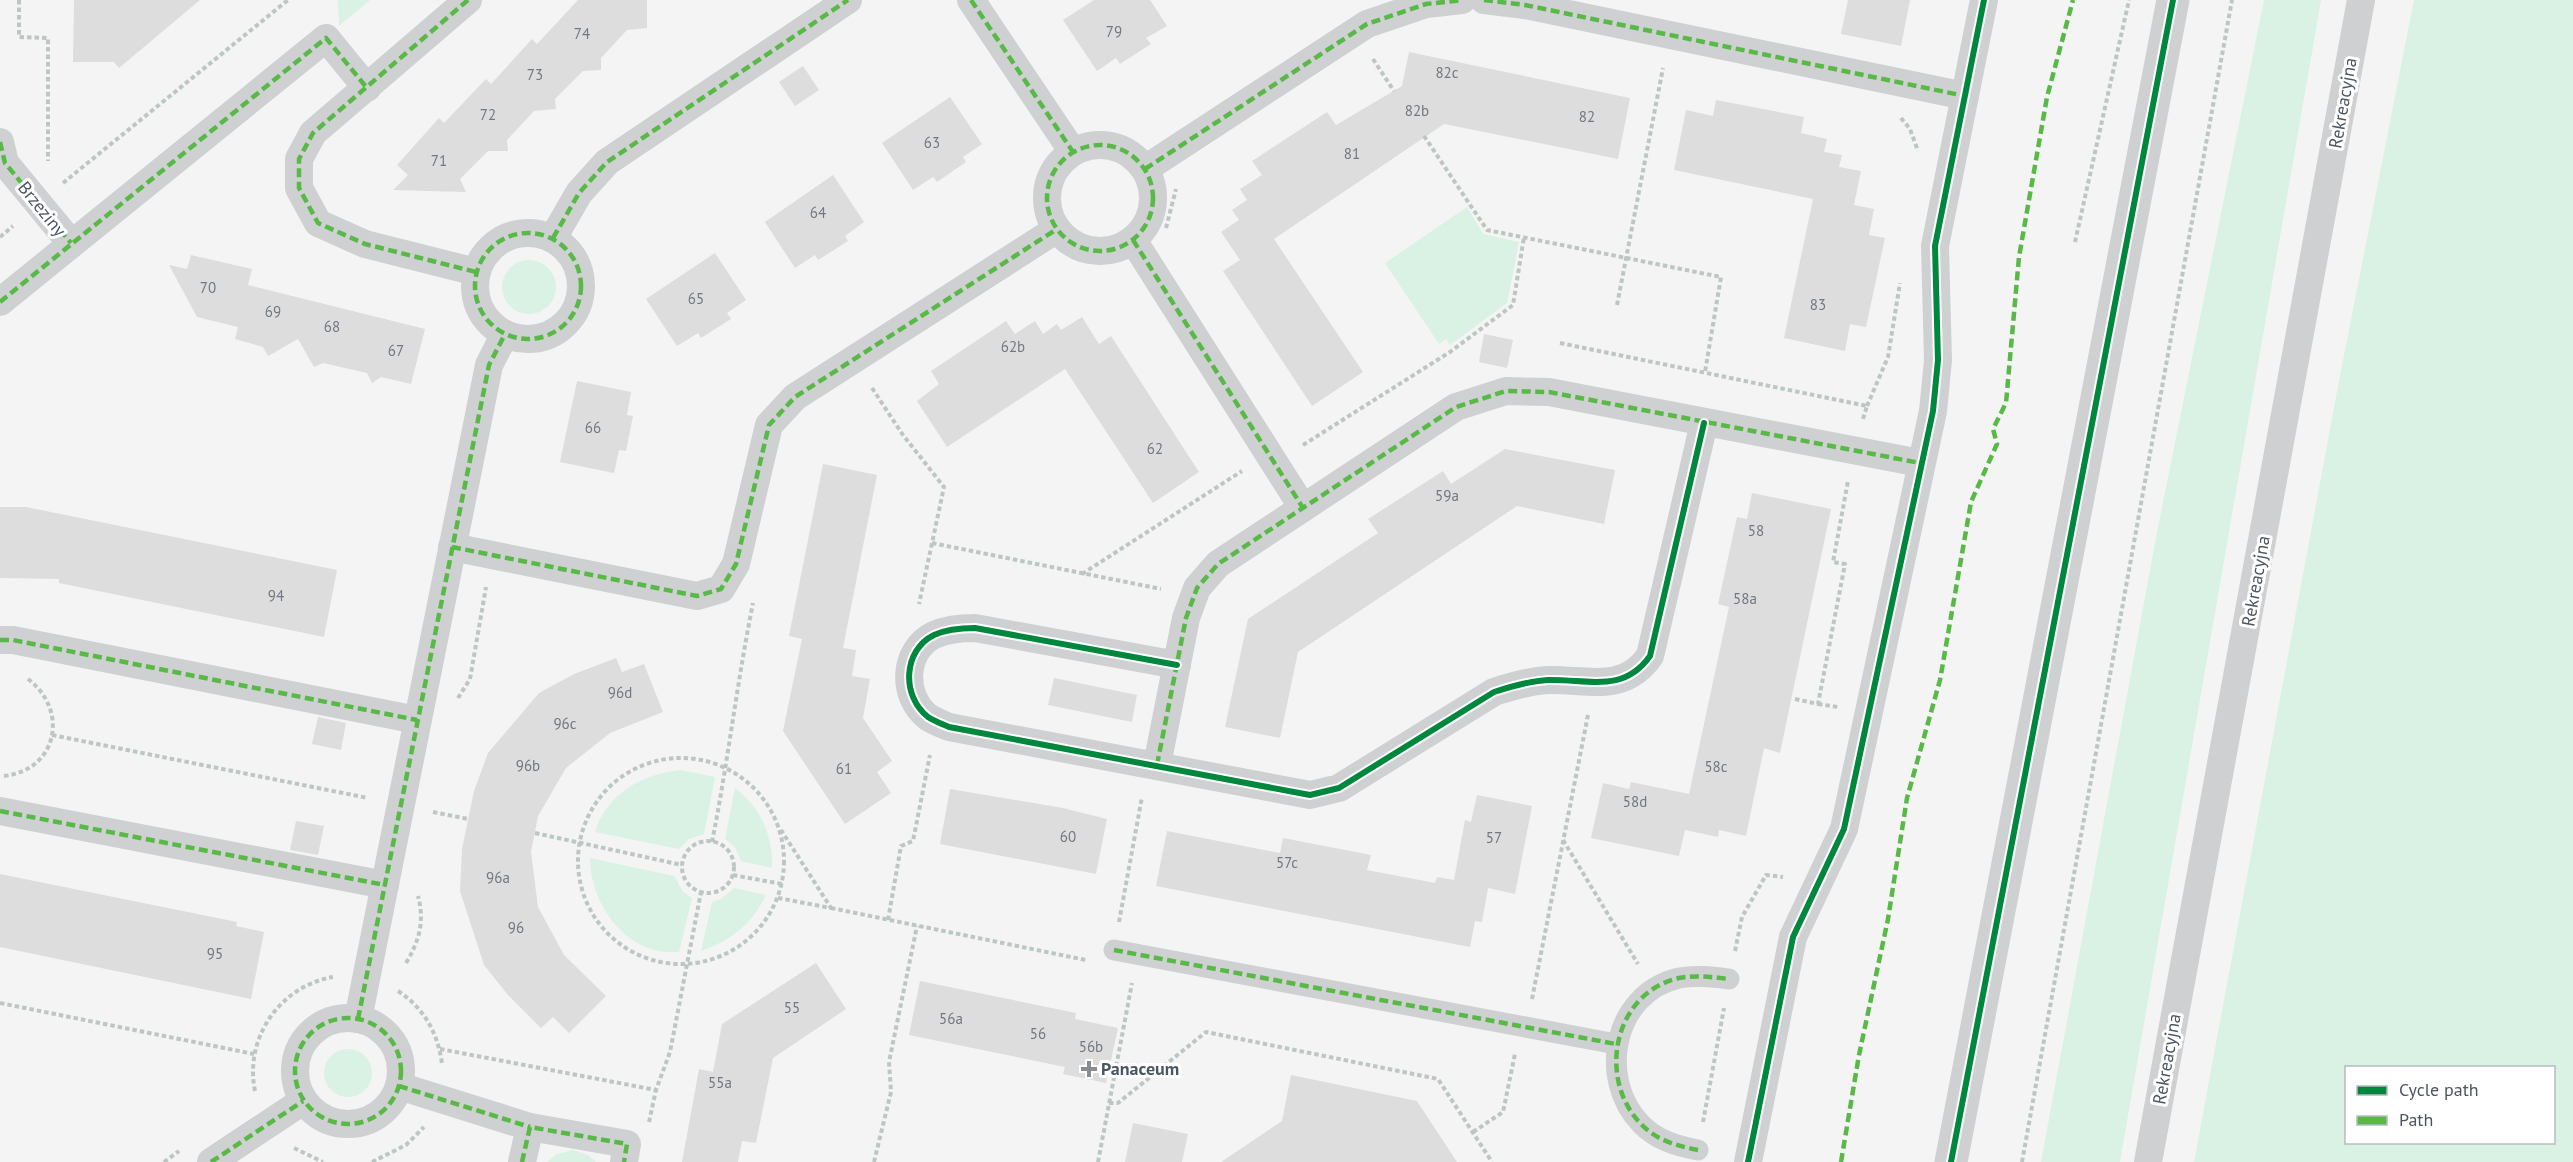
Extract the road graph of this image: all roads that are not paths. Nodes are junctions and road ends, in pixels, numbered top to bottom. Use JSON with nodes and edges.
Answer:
{"nodes":[{"id":1,"x":468,"y":0,"type":"edge"},
{"id":2,"x":848,"y":0,"type":"edge"},
{"id":3,"x":971,"y":0,"type":"edge"},
{"id":4,"x":1462,"y":0,"type":"edge"},
{"id":5,"x":1484,"y":0,"type":"edge"},
{"id":6,"x":1984,"y":0,"type":"edge"},
{"id":7,"x":2174,"y":0,"type":"edge"},
{"id":8,"x":2361,"y":0,"type":"edge"},
{"id":9,"x":367,"y":88,"type":"junction"},
{"id":10,"x":1965,"y":96,"type":"junction"},
{"id":11,"x":0,"y":142,"type":"edge"},
{"id":12,"x":1073,"y":152,"type":"junction"},
{"id":13,"x":1145,"y":169,"type":"junction"},
{"id":14,"x":1057,"y":229,"type":"junction"},
{"id":15,"x":553,"y":238,"type":"junction"},
{"id":16,"x":1133,"y":240,"type":"junction"},
{"id":17,"x":71,"y":243,"type":"junction"},
{"id":18,"x":476,"y":272,"type":"junction"},
{"id":19,"x":0,"y":302,"type":"edge"},
{"id":20,"x":505,"y":334,"type":"junction"},
{"id":21,"x":1704,"y":423,"type":"junction"},
{"id":22,"x":1920,"y":463,"type":"junction"},
{"id":23,"x":1303,"y":508,"type":"junction"},
{"id":24,"x":452,"y":547,"type":"junction"},
{"id":25,"x":0,"y":640,"type":"edge"},
{"id":26,"x":1177,"y":665,"type":"junction"},
{"id":27,"x":417,"y":720,"type":"junction"},
{"id":28,"x":1152,"y":764,"type":"junction"},
{"id":29,"x":0,"y":811,"type":"edge"},
{"id":30,"x":385,"y":885,"type":"junction"},
{"id":31,"x":1114,"y":950,"type":"road end"},
{"id":32,"x":1729,"y":979,"type":"dead end"},
{"id":33,"x":358,"y":1019,"type":"junction"},
{"id":34,"x":1616,"y":1044,"type":"junction"},
{"id":35,"x":399,"y":1086,"type":"junction"},
{"id":36,"x":303,"y":1101,"type":"junction"},
{"id":37,"x":530,"y":1127,"type":"junction"},
{"id":38,"x":1698,"y":1150,"type":"dead end"},
{"id":39,"x":211,"y":1162,"type":"edge"},
{"id":40,"x":522,"y":1162,"type":"edge"},
{"id":41,"x":624,"y":1162,"type":"edge"},
{"id":42,"x":1748,"y":1162,"type":"edge"},
{"id":43,"x":1952,"y":1162,"type":"edge"},
{"id":44,"x":2148,"y":1162,"type":"edge"}],
"edges":[{"from":1,"to":9,"type":"street"},
{"from":2,"to":15,"type":"street"},
{"from":3,"to":12,"type":"street"},
{"from":4,"to":13,"type":"street"},
{"from":5,"to":10,"type":"street"},
{"from":6,"to":10,"type":"street"},
{"from":7,"to":43,"type":"street"},
{"from":8,"to":44,"type":"street","name":"Rekreacyjna"},
{"from":9,"to":17,"type":"street"},
{"from":9,"to":18,"type":"street"},
{"from":10,"to":22,"type":"street"},
{"from":11,"to":17,"type":"street","name":"Brzeziny"},
{"from":12,"to":13,"type":"street"},
{"from":12,"to":14,"type":"street"},
{"from":13,"to":16,"type":"street"},
{"from":14,"to":16,"type":"street"},
{"from":14,"to":24,"type":"street"},
{"from":15,"to":18,"type":"street"},
{"from":15,"to":20,"type":"street"},
{"from":16,"to":23,"type":"street"},
{"from":17,"to":19,"type":"street"},
{"from":18,"to":20,"type":"street"},
{"from":20,"to":24,"type":"street"},
{"from":21,"to":22,"type":"street"},
{"from":21,"to":23,"type":"street"},
{"from":21,"to":28,"type":"street"},
{"from":22,"to":42,"type":"street"},
{"from":23,"to":26,"type":"street"},
{"from":24,"to":27,"type":"street"},
{"from":25,"to":27,"type":"street"},
{"from":26,"to":28,"type":"street"},
{"from":26,"to":28,"type":"street"},
{"from":27,"to":30,"type":"street"},
{"from":29,"to":30,"type":"street"},
{"from":30,"to":33,"type":"street"},
{"from":31,"to":34,"type":"street"},
{"from":32,"to":34,"type":"street"},
{"from":33,"to":35,"type":"street"},
{"from":33,"to":36,"type":"street"},
{"from":34,"to":38,"type":"street"},
{"from":35,"to":36,"type":"street"},
{"from":35,"to":37,"type":"street"},
{"from":36,"to":39,"type":"street"},
{"from":37,"to":40,"type":"street"},
{"from":37,"to":41,"type":"street"}]}
